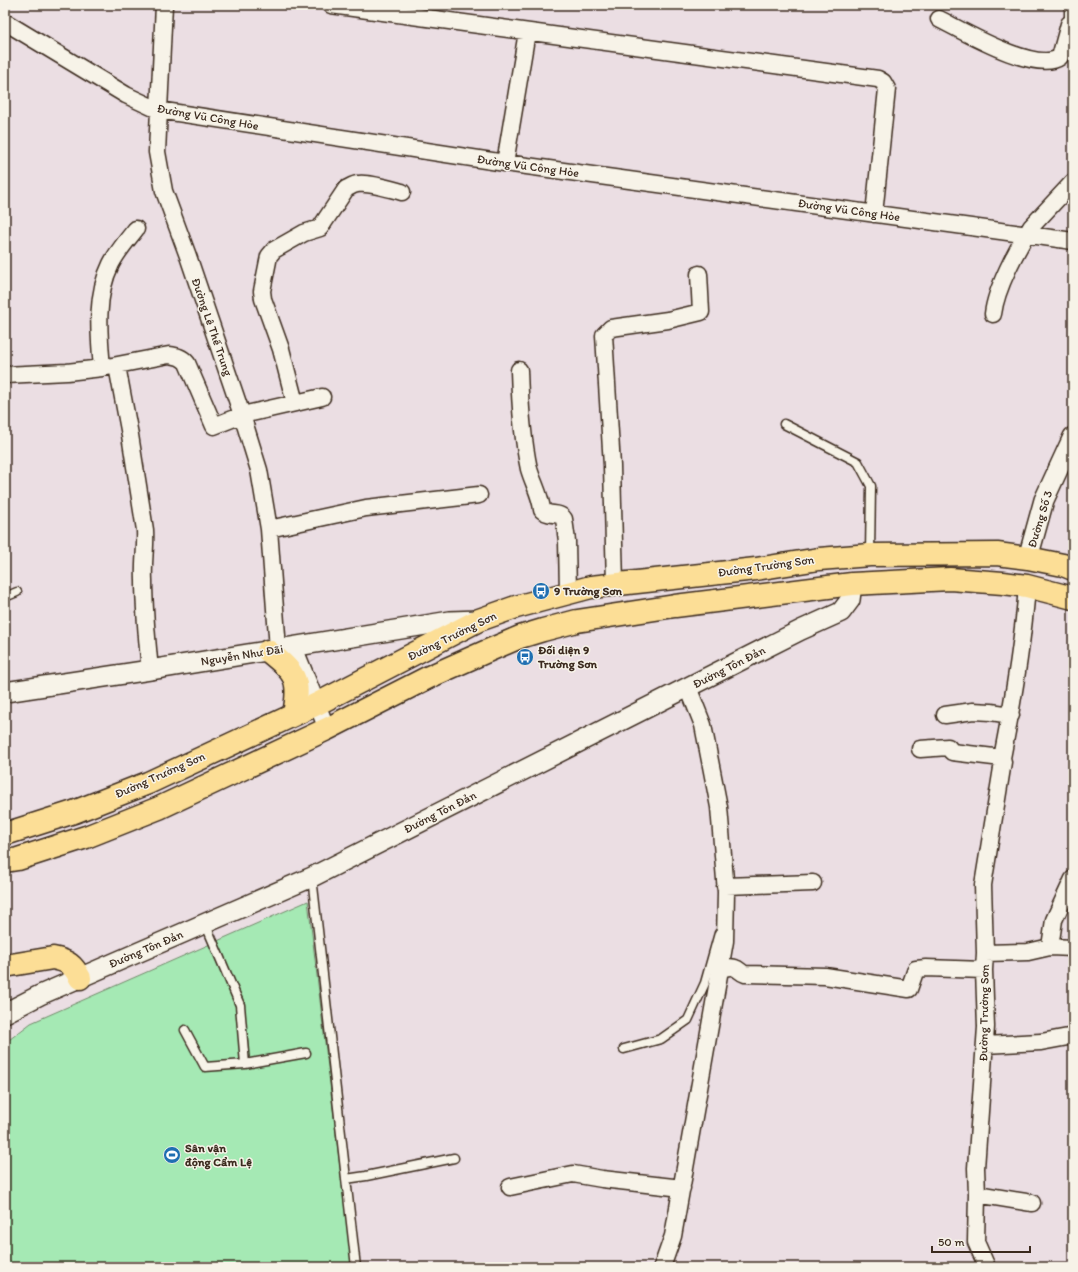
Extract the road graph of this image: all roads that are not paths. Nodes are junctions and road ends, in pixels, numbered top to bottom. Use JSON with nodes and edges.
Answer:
{"nodes":[{"id":1,"x":164,"y":5,"type":"edge"},
{"id":2,"x":331,"y":5,"type":"edge"},
{"id":3,"x":1068,"y":5,"type":"edge"},
{"id":4,"x":939,"y":19,"type":"dead end"},
{"id":5,"x":5,"y":22,"type":"edge"},
{"id":6,"x":1071,"y":24,"type":"edge"},
{"id":7,"x":527,"y":32,"type":"junction"},
{"id":8,"x":158,"y":110,"type":"junction"},
{"id":9,"x":505,"y":163,"type":"junction"},
{"id":10,"x":1073,"y":182,"type":"edge"},
{"id":11,"x":402,"y":192,"type":"dead end"},
{"id":12,"x":874,"y":214,"type":"junction"},
{"id":13,"x":136,"y":229,"type":"dead end"},
{"id":14,"x":1026,"y":235,"type":"junction"},
{"id":15,"x":1073,"y":242,"type":"edge"},
{"id":16,"x":699,"y":274,"type":"dead end"},
{"id":17,"x":993,"y":314,"type":"dead end"},
{"id":18,"x":110,"y":367,"type":"junction"},
{"id":19,"x":519,"y":370,"type":"dead end"},
{"id":20,"x":5,"y":375,"type":"edge"},
{"id":21,"x":322,"y":396,"type":"dead end"},
{"id":22,"x":295,"y":403,"type":"junction"},
{"id":23,"x":242,"y":415,"type":"junction"},
{"id":24,"x":784,"y":424,"type":"dead end"},
{"id":25,"x":1073,"y":437,"type":"edge"},
{"id":26,"x":479,"y":495,"type":"dead end"},
{"id":27,"x":269,"y":529,"type":"junction"},
{"id":28,"x":870,"y":555,"type":"junction"},
{"id":29,"x":1028,"y":558,"type":"junction"},
{"id":30,"x":1073,"y":569,"type":"edge"},
{"id":31,"x":615,"y":584,"type":"junction"},
{"id":32,"x":852,"y":584,"type":"junction"},
{"id":33,"x":1027,"y":586,"type":"junction"},
{"id":34,"x":17,"y":592,"type":"dead end"},
{"id":35,"x":568,"y":592,"type":"junction"},
{"id":36,"x":5,"y":597,"type":"edge"},
{"id":37,"x":1073,"y":598,"type":"edge"},
{"id":38,"x":479,"y":620,"type":"junction"},
{"id":39,"x":280,"y":649,"type":"junction"},
{"id":40,"x":150,"y":670,"type":"junction"},
{"id":41,"x":688,"y":687,"type":"junction"},
{"id":42,"x":5,"y":692,"type":"edge"},
{"id":43,"x":317,"y":704,"type":"junction"},
{"id":44,"x":294,"y":714,"type":"junction"},
{"id":45,"x":945,"y":715,"type":"dead end"},
{"id":46,"x":1010,"y":715,"type":"junction"},
{"id":47,"x":327,"y":729,"type":"junction"},
{"id":48,"x":920,"y":749,"type":"dead end"},
{"id":49,"x":1002,"y":758,"type":"junction"},
{"id":50,"x":5,"y":834,"type":"edge"},
{"id":51,"x":5,"y":861,"type":"edge"},
{"id":52,"x":312,"y":877,"type":"junction"},
{"id":53,"x":1073,"y":879,"type":"edge"},
{"id":54,"x":813,"y":883,"type":"dead end"},
{"id":55,"x":725,"y":886,"type":"junction"},
{"id":56,"x":726,"y":913,"type":"junction"},
{"id":57,"x":205,"y":924,"type":"junction"},
{"id":58,"x":1050,"y":947,"type":"junction"},
{"id":59,"x":1073,"y":948,"type":"edge"},
{"id":60,"x":985,"y":953,"type":"junction"},
{"id":61,"x":5,"y":966,"type":"edge"},
{"id":62,"x":720,"y":969,"type":"junction"},
{"id":63,"x":984,"y":970,"type":"junction"},
{"id":64,"x":80,"y":978,"type":"junction"},
{"id":65,"x":5,"y":1013,"type":"edge"},
{"id":66,"x":185,"y":1030,"type":"dead end"},
{"id":67,"x":1068,"y":1037,"type":"dead end"},
{"id":68,"x":985,"y":1045,"type":"junction"},
{"id":69,"x":624,"y":1049,"type":"dead end"},
{"id":70,"x":306,"y":1053,"type":"dead end"},
{"id":71,"x":245,"y":1064,"type":"junction"},
{"id":72,"x":454,"y":1158,"type":"dead end"},
{"id":73,"x":346,"y":1179,"type":"junction"},
{"id":74,"x":510,"y":1187,"type":"dead end"},
{"id":75,"x":682,"y":1188,"type":"junction"},
{"id":76,"x":977,"y":1194,"type":"junction"},
{"id":77,"x":1032,"y":1203,"type":"dead end"},
{"id":78,"x":356,"y":1267,"type":"edge"},
{"id":79,"x":662,"y":1267,"type":"edge"},
{"id":80,"x":987,"y":1267,"type":"edge"}],
"edges":[{"from":1,"to":8,"type":"street","name":"Đường Lê Thế Trung"},
{"from":2,"to":7,"type":"street"},
{"from":3,"to":6,"type":"lane"},
{"from":4,"to":6,"type":"street"},
{"from":5,"to":8,"type":"street","name":"Đường Vũ Công Hòe"},
{"from":7,"to":9,"type":"street"},
{"from":7,"to":12,"type":"street"},
{"from":8,"to":9,"type":"street","name":"Đường Vũ Công Hòe"},
{"from":8,"to":23,"type":"street","name":"Đường Lê Thế Trung"},
{"from":9,"to":12,"type":"street","name":"Đường Vũ Công Hòe"},
{"from":10,"to":14,"type":"street"},
{"from":11,"to":22,"type":"street"},
{"from":12,"to":14,"type":"street","name":"Đường Vũ Công Hòe"},
{"from":13,"to":18,"type":"street"},
{"from":14,"to":15,"type":"street","name":"Đường Vũ Công Hòe"},
{"from":14,"to":17,"type":"street"},
{"from":16,"to":31,"type":"street"},
{"from":18,"to":20,"type":"street"},
{"from":18,"to":23,"type":"street"},
{"from":18,"to":40,"type":"street"},
{"from":19,"to":35,"type":"street"},
{"from":21,"to":22,"type":"street"},
{"from":22,"to":23,"type":"street"},
{"from":23,"to":27,"type":"street","name":"Đường Lê Thế Trung"},
{"from":24,"to":28,"type":"lane"},
{"from":25,"to":29,"type":"street","name":"Đường Số 3"},
{"from":26,"to":27,"type":"street"},
{"from":27,"to":39,"type":"street","name":"Đường Lê Thế Trung"},
{"from":28,"to":29,"type":"main road","name":"Đường Trường Sơn"},
{"from":28,"to":31,"type":"main road","name":"Đường Trường Sơn"},
{"from":29,"to":30,"type":"main road","name":"Đường Trường Sơn"},
{"from":31,"to":35,"type":"main road","name":"Đường Trường Sơn"},
{"from":32,"to":33,"type":"main road"},
{"from":32,"to":41,"type":"street","name":"Đường Tôn Đản"},
{"from":32,"to":47,"type":"main road"},
{"from":33,"to":37,"type":"main road"},
{"from":33,"to":46,"type":"street","name":"Đường Trường Sơn"},
{"from":34,"to":36,"type":"lane"},
{"from":35,"to":38,"type":"main road","name":"Đường Trường Sơn"},
{"from":38,"to":39,"type":"street","name":"Nguyễn Như Đãi"},
{"from":38,"to":43,"type":"main road","name":"Đường Trường Sơn"},
{"from":39,"to":40,"type":"street","name":"Nguyễn Như Đãi"},
{"from":39,"to":43,"type":"street","name":"Đường Lê Thế Trung"},
{"from":39,"to":44,"type":"main road"},
{"from":40,"to":42,"type":"street","name":"Nguyễn Như Đãi"},
{"from":41,"to":52,"type":"street","name":"Đường Tôn Đản"},
{"from":41,"to":55,"type":"street"},
{"from":43,"to":44,"type":"main road","name":"Đường Trường Sơn"},
{"from":43,"to":47,"type":"street","name":"Đường Lê Thế Trung"},
{"from":44,"to":50,"type":"main road","name":"Đường Trường Sơn"},
{"from":45,"to":46,"type":"street"},
{"from":46,"to":49,"type":"street","name":"Đường Trường Sơn"},
{"from":47,"to":51,"type":"main road"},
{"from":48,"to":49,"type":"street"},
{"from":49,"to":60,"type":"street","name":"Đường Trường Sơn"},
{"from":52,"to":57,"type":"street","name":"Đường Tôn Đản"},
{"from":52,"to":73,"type":"lane"},
{"from":53,"to":58,"type":"street"},
{"from":54,"to":55,"type":"street"},
{"from":55,"to":56,"type":"street"},
{"from":56,"to":62,"type":"street"},
{"from":56,"to":69,"type":"lane"},
{"from":57,"to":64,"type":"street","name":"Đường Tôn Đản"},
{"from":57,"to":71,"type":"lane"},
{"from":58,"to":59,"type":"street"},
{"from":58,"to":60,"type":"street"},
{"from":60,"to":63,"type":"street","name":"Đường Trường Sơn"},
{"from":61,"to":64,"type":"main road"},
{"from":62,"to":63,"type":"street"},
{"from":62,"to":75,"type":"street"},
{"from":63,"to":68,"type":"street","name":"Đường Trường Sơn"},
{"from":64,"to":65,"type":"street","name":"Đường Tôn Đản"},
{"from":66,"to":71,"type":"lane"},
{"from":67,"to":68,"type":"street"},
{"from":68,"to":76,"type":"street","name":"Đường Trường Sơn"},
{"from":70,"to":71,"type":"lane"},
{"from":72,"to":73,"type":"lane"},
{"from":73,"to":78,"type":"lane"},
{"from":74,"to":75,"type":"street"},
{"from":75,"to":79,"type":"street"},
{"from":76,"to":77,"type":"street"},
{"from":76,"to":80,"type":"street","name":"Đường Trường Sơn"}]}
